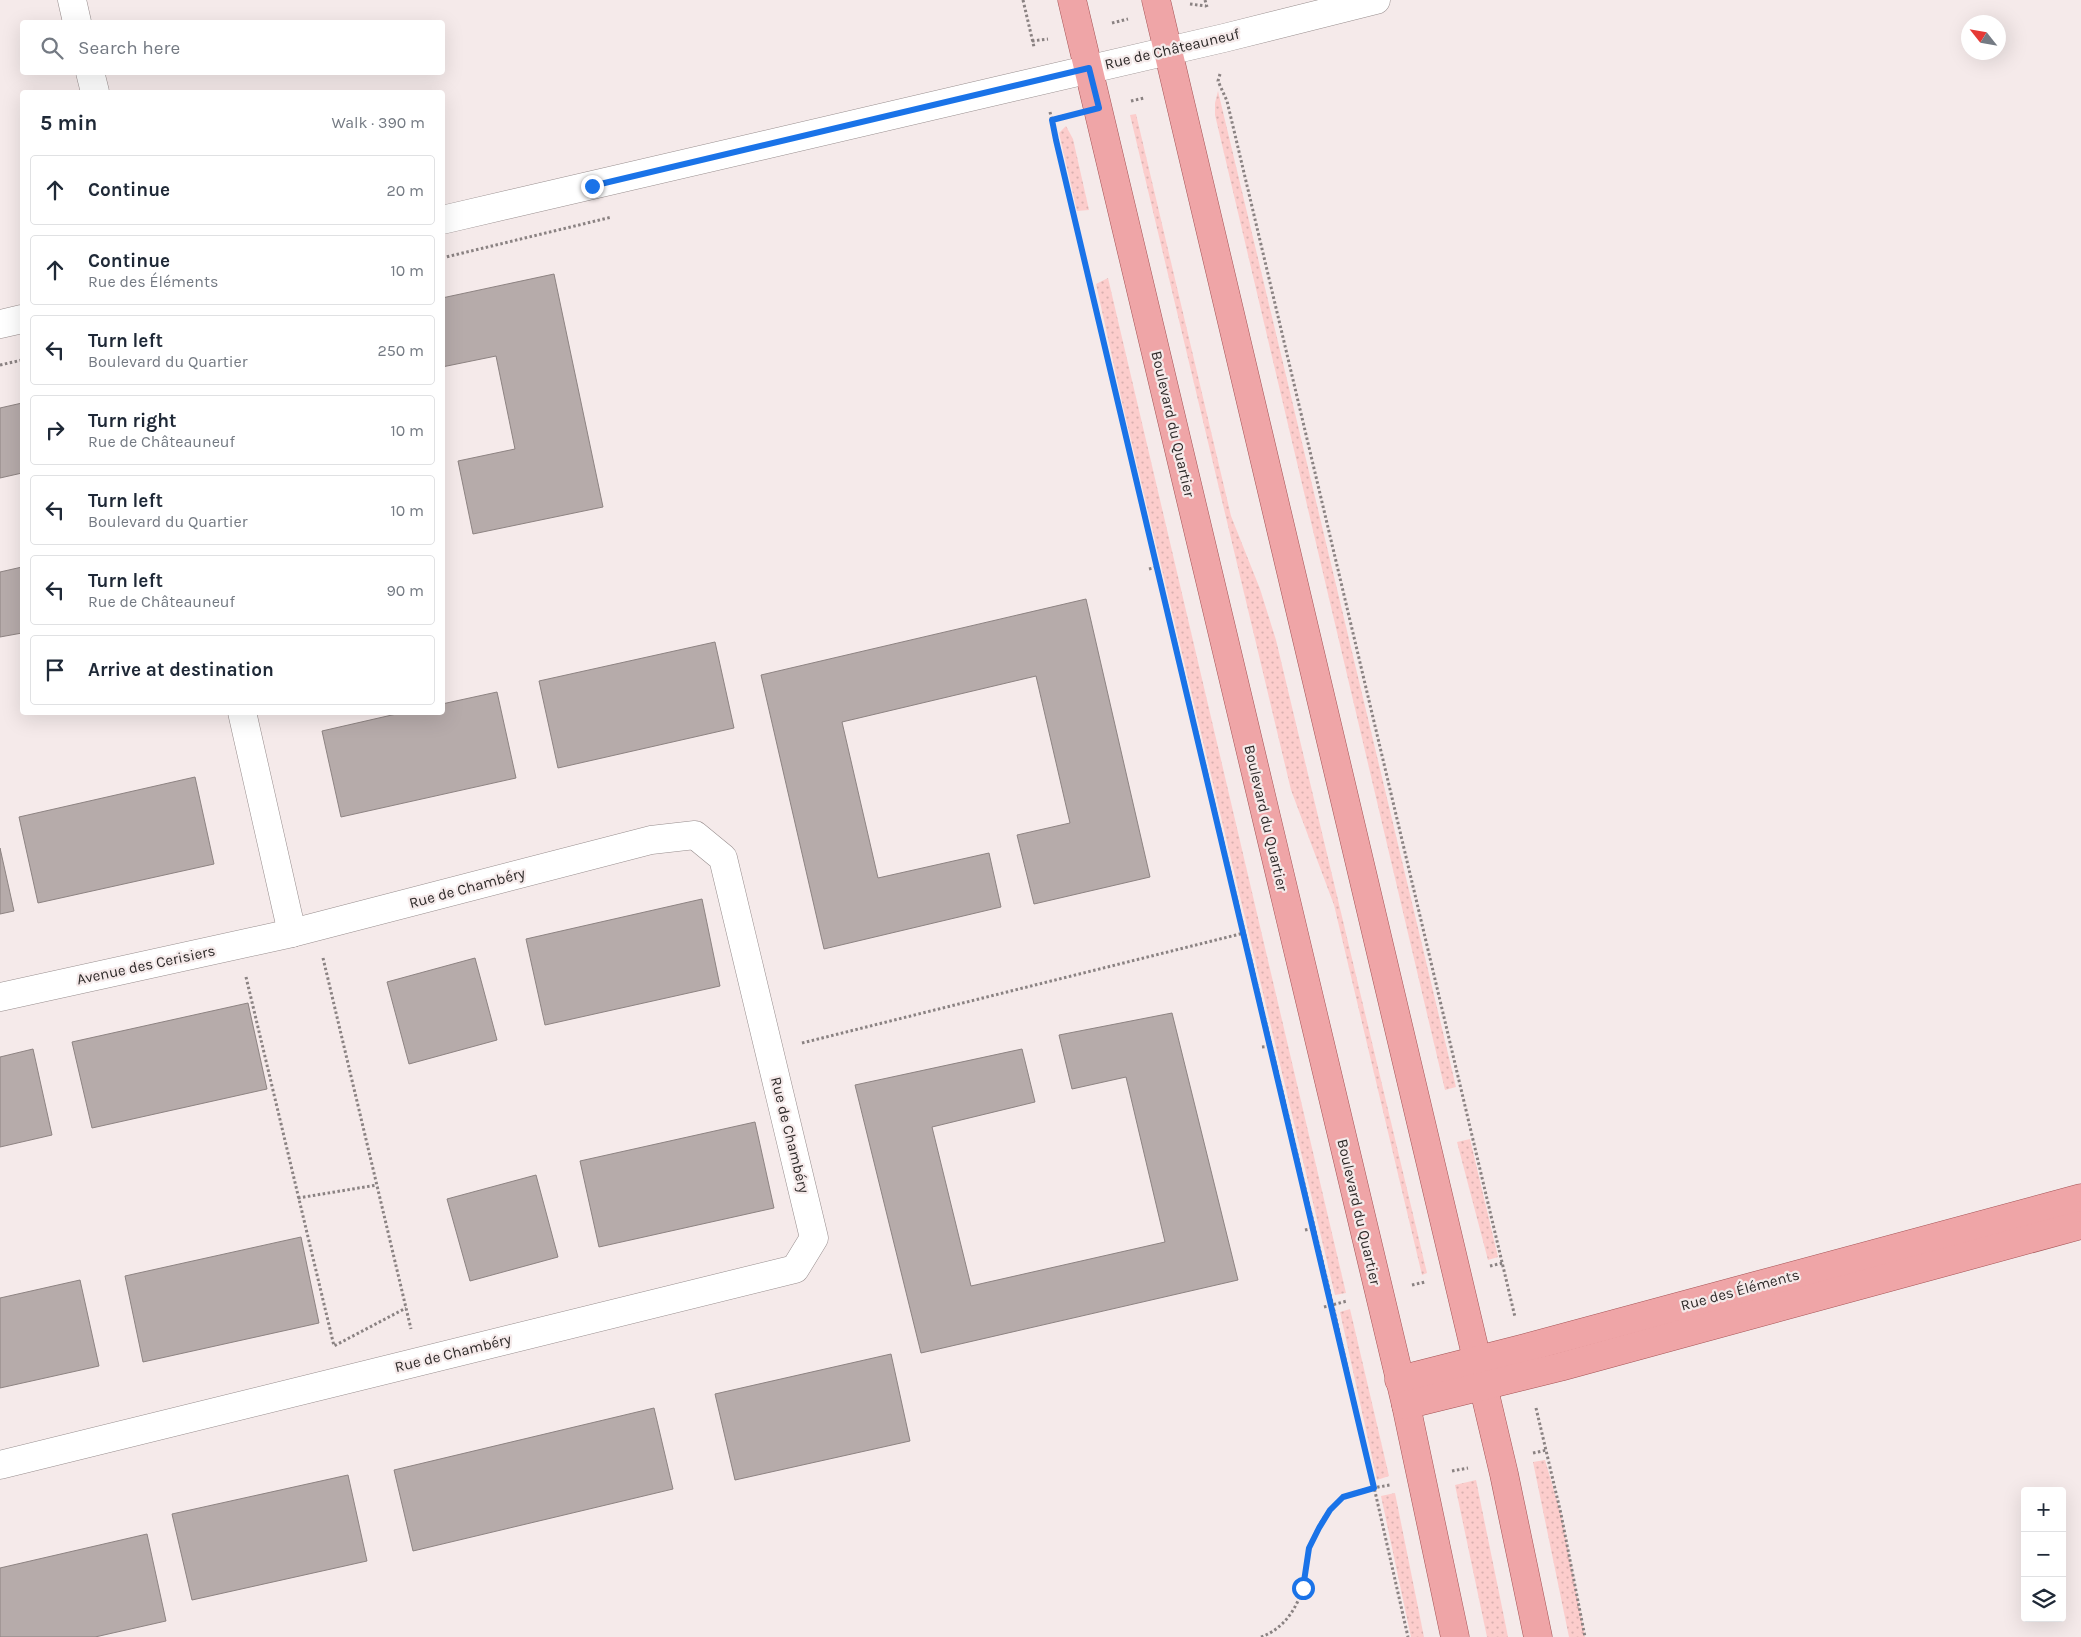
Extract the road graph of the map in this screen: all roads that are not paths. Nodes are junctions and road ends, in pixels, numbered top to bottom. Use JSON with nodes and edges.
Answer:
{"nodes":[{"id":1,"x":72,"y":0,"type":"edge"},
{"id":2,"x":1072,"y":0,"type":"edge"},
{"id":3,"x":1376,"y":0,"type":"edge"},
{"id":4,"x":1157,"y":6,"type":"edge"},
{"id":5,"x":77,"y":20,"type":"edge"},
{"id":6,"x":1168,"y":51,"type":"junction"},
{"id":7,"x":1089,"y":68,"type":"junction"},
{"id":8,"x":91,"y":75,"type":"edge"},
{"id":9,"x":94,"y":90,"type":"edge"},
{"id":10,"x":445,"y":219,"type":"edge"},
{"id":11,"x":20,"y":319,"type":"edge"},
{"id":12,"x":0,"y":324,"type":"edge"},
{"id":13,"x":243,"y":715,"type":"edge"},
{"id":14,"x":292,"y":933,"type":"junction"},
{"id":15,"x":0,"y":997,"type":"edge"},
{"id":16,"x":2081,"y":1198,"type":"edge"},
{"id":17,"x":2081,"y":1225,"type":"edge"},
{"id":18,"x":1477,"y":1360,"type":"junction"},
{"id":19,"x":1483,"y":1386,"type":"junction"},
{"id":20,"x":1403,"y":1393,"type":"junction"},
{"id":21,"x":0,"y":1465,"type":"edge"},
{"id":22,"x":1455,"y":1637,"type":"edge"},
{"id":23,"x":1538,"y":1637,"type":"edge"}],
"edges":[{"from":1,"to":5,"type":"street"},
{"from":2,"to":7,"type":"main road","name":"Boulevard du Quartier"},
{"from":3,"to":6,"type":"street","name":"Rue de Châteauneuf"},
{"from":4,"to":6,"type":"main road"},
{"from":6,"to":7,"type":"street","name":"Rue de Châteauneuf"},
{"from":6,"to":18,"type":"main road"},
{"from":7,"to":10,"type":"street","name":"Rue de Châteauneuf"},
{"from":7,"to":20,"type":"main road","name":"Boulevard du Quartier"},
{"from":8,"to":9,"type":"street"},
{"from":11,"to":12,"type":"street"},
{"from":13,"to":14,"type":"street"},
{"from":14,"to":15,"type":"street","name":"Avenue des Cerisiers"},
{"from":14,"to":21,"type":"street","name":"Rue de Chambéry"},
{"from":16,"to":18,"type":"main road","name":"Rue des Éléments"},
{"from":17,"to":19,"type":"main road","name":"Rue des Éléments"},
{"from":18,"to":19,"type":"main road"},
{"from":18,"to":20,"type":"main road","name":"Rue des Éléments"},
{"from":19,"to":20,"type":"main road","name":"Rue des Éléments"},
{"from":19,"to":23,"type":"main road"},
{"from":20,"to":22,"type":"main road","name":"Boulevard du Quartier"}]}
